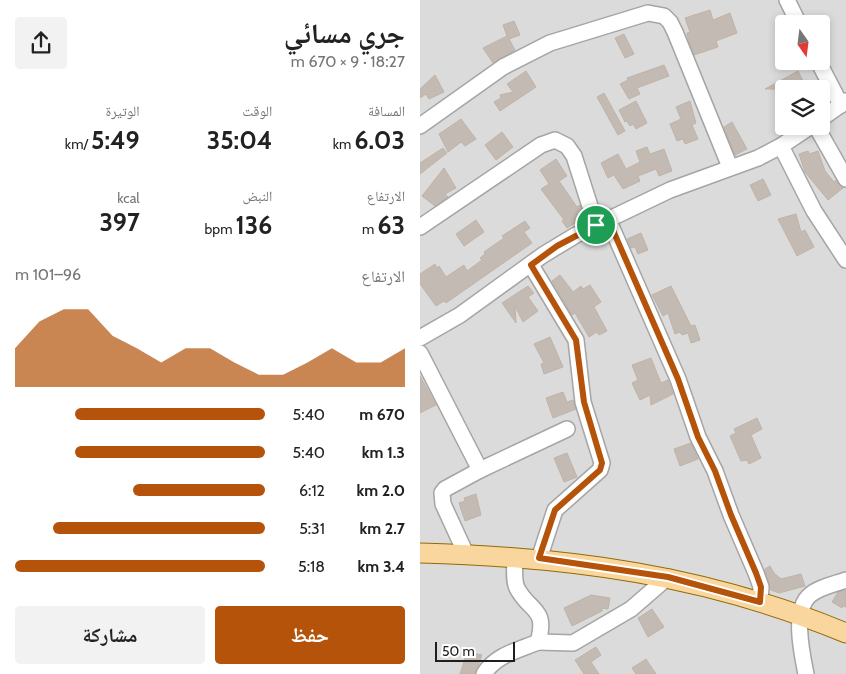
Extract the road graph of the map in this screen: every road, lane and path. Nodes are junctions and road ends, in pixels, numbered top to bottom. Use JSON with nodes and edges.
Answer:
{"nodes":[{"id":1,"x":787,"y":0,"type":"edge"},
{"id":2,"x":794,"y":15,"type":"edge"},
{"id":3,"x":823,"y":70,"type":"edge"},
{"id":4,"x":843,"y":103,"type":"edge"},
{"id":5,"x":830,"y":112,"type":"edge"},
{"id":6,"x":423,"y":118,"type":"edge"},
{"id":7,"x":797,"y":135,"type":"edge"},
{"id":8,"x":821,"y":135,"type":"edge"},
{"id":9,"x":782,"y":146,"type":"junction"},
{"id":10,"x":730,"y":167,"type":"junction"},
{"id":11,"x":846,"y":180,"type":"edge"},
{"id":12,"x":602,"y":222,"type":"junction"},
{"id":13,"x":420,"y":227,"type":"edge"},
{"id":14,"x":846,"y":260,"type":"edge"},
{"id":15,"x":531,"y":265,"type":"junction"},
{"id":16,"x":422,"y":332,"type":"edge"},
{"id":17,"x":420,"y":353,"type":"edge"},
{"id":18,"x":567,"y":429,"type":"dead end"},
{"id":19,"x":480,"y":470,"type":"junction"},
{"id":20,"x":420,"y":554,"type":"edge"},
{"id":21,"x":466,"y":554,"type":"junction"},
{"id":22,"x":515,"y":557,"type":"junction"},
{"id":23,"x":539,"y":558,"type":"junction"},
{"id":24,"x":668,"y":577,"type":"junction"},
{"id":25,"x":846,"y":580,"type":"edge"},
{"id":26,"x":760,"y":602,"type":"junction"},
{"id":27,"x":800,"y":614,"type":"junction"},
{"id":28,"x":846,"y":634,"type":"edge"},
{"id":29,"x":538,"y":642,"type":"junction"},
{"id":30,"x":484,"y":674,"type":"edge"},
{"id":31,"x":806,"y":674,"type":"edge"}],
"edges":[{"from":1,"to":2,"type":"street"},
{"from":3,"to":4,"type":"street"},
{"from":4,"to":5,"type":"street"},
{"from":6,"to":10,"type":"street"},
{"from":7,"to":9,"type":"street"},
{"from":8,"to":11,"type":"street"},
{"from":9,"to":10,"type":"street"},
{"from":9,"to":14,"type":"street"},
{"from":10,"to":12,"type":"street"},
{"from":12,"to":13,"type":"street"},
{"from":12,"to":15,"type":"street"},
{"from":12,"to":26,"type":"street"},
{"from":15,"to":16,"type":"street"},
{"from":15,"to":23,"type":"street"},
{"from":17,"to":19,"type":"street"},
{"from":18,"to":19,"type":"street"},
{"from":19,"to":21,"type":"street"},
{"from":20,"to":21,"type":"main road"},
{"from":21,"to":22,"type":"main road"},
{"from":22,"to":23,"type":"main road"},
{"from":22,"to":29,"type":"street"},
{"from":23,"to":24,"type":"main road"},
{"from":24,"to":26,"type":"main road"},
{"from":24,"to":29,"type":"street"},
{"from":25,"to":27,"type":"street"},
{"from":26,"to":27,"type":"main road"},
{"from":27,"to":28,"type":"main road"},
{"from":27,"to":31,"type":"street"},
{"from":29,"to":30,"type":"street"}]}
